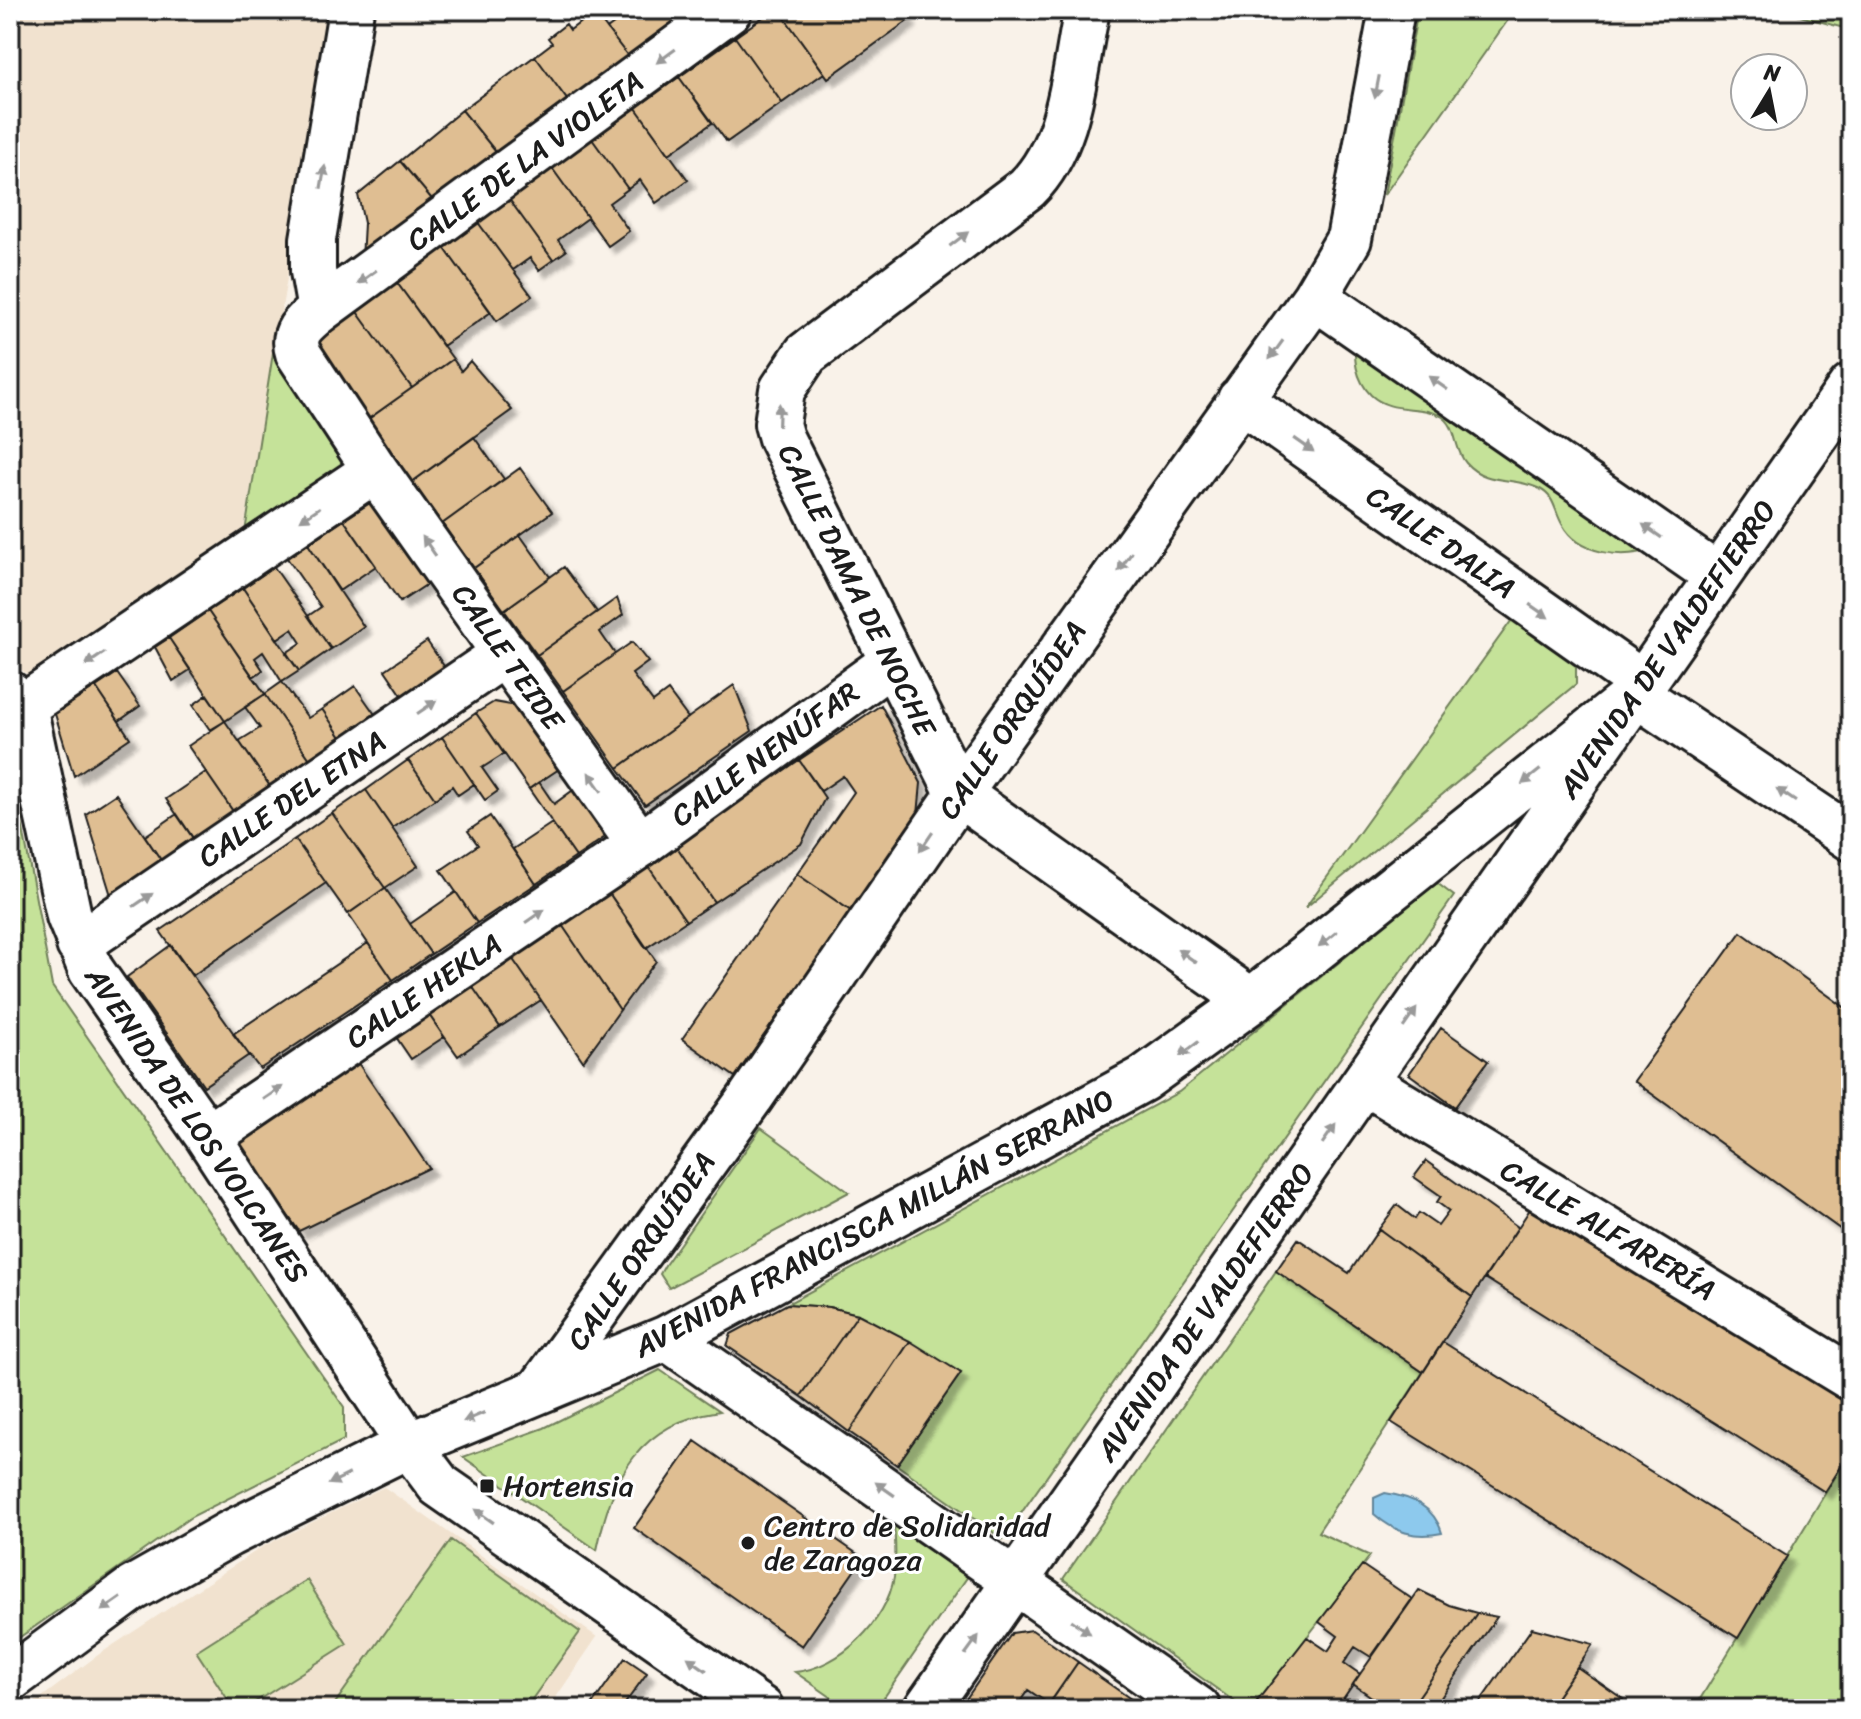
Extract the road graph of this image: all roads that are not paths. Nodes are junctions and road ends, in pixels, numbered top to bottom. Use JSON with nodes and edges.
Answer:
{"nodes":[{"id":1,"x":351,"y":10,"type":"edge"},
{"id":2,"x":729,"y":10,"type":"edge"},
{"id":3,"x":1087,"y":10,"type":"edge"},
{"id":4,"x":1392,"y":10,"type":"edge"},
{"id":5,"x":1315,"y":297,"type":"junction"},
{"id":6,"x":320,"y":310,"type":"junction"},
{"id":7,"x":1851,"y":386,"type":"edge"},
{"id":8,"x":1240,"y":400,"type":"junction"},
{"id":9,"x":375,"y":470,"type":"junction"},
{"id":10,"x":1716,"y":575,"type":"junction"},
{"id":11,"x":506,"y":653,"type":"junction"},
{"id":12,"x":891,"y":663,"type":"junction"},
{"id":13,"x":1639,"y":688,"type":"junction"},
{"id":14,"x":17,"y":700,"type":"edge"},
{"id":15,"x":959,"y":794,"type":"junction"},
{"id":16,"x":1851,"y":838,"type":"edge"},
{"id":17,"x":640,"y":845,"type":"junction"},
{"id":18,"x":1439,"y":850,"type":"junction"},
{"id":19,"x":1483,"y":914,"type":"junction"},
{"id":20,"x":79,"y":944,"type":"junction"},
{"id":21,"x":1251,"y":1001,"type":"junction"},
{"id":22,"x":1365,"y":1082,"type":"junction"},
{"id":23,"x":208,"y":1137,"type":"junction"},
{"id":24,"x":667,"y":1338,"type":"junction"},
{"id":25,"x":1851,"y":1378,"type":"edge"},
{"id":26,"x":539,"y":1390,"type":"junction"},
{"id":27,"x":409,"y":1445,"type":"junction"},
{"id":28,"x":1017,"y":1582,"type":"junction"},
{"id":29,"x":10,"y":1679,"type":"edge"},
{"id":30,"x":761,"y":1709,"type":"edge"},
{"id":31,"x":926,"y":1709,"type":"edge"},
{"id":32,"x":1198,"y":1709,"type":"edge"}],
"edges":[{"from":6,"to":1,"type":"street","one_way":true},
{"from":2,"to":6,"type":"street","name":"CALLE DE LA VIOLETA","one_way":true},
{"from":12,"to":3,"type":"street","name":"CALLE DAMA DE NOCHE","one_way":true},
{"from":4,"to":5,"type":"street","name":"CALLE ORQUÍDEA","one_way":true},
{"from":5,"to":8,"type":"street","name":"CALLE ORQUÍDEA","one_way":true},
{"from":10,"to":5,"type":"street","one_way":true},
{"from":6,"to":9,"type":"street","name":"CALLE DE LA VIOLETA"},
{"from":7,"to":10,"type":"street","name":"AVENIDA DE VALDEFIERRO"},
{"from":8,"to":13,"type":"street","name":"CALLE DALIA","one_way":true},
{"from":8,"to":15,"type":"street","name":"CALLE ORQUÍDEA","one_way":true},
{"from":11,"to":9,"type":"street","name":"CALLE TEIDE","one_way":true},
{"from":9,"to":14,"type":"street","one_way":true},
{"from":10,"to":13,"type":"street","name":"AVENIDA DE VALDEFIERRO"},
{"from":17,"to":11,"type":"street","name":"CALLE TEIDE","one_way":true},
{"from":20,"to":11,"type":"street","name":"CALLE DEL ETNA","one_way":true},
{"from":12,"to":15,"type":"street","name":"CALLE DAMA DE NOCHE"},
{"from":12,"to":17,"type":"street","name":"CALLE NENÚFAR"},
{"from":16,"to":13,"type":"street","name":"CALLE DALIA","one_way":true},
{"from":13,"to":18,"type":"street","name":"AVENIDA FRANCISCA MILLÁN SERRANO","one_way":true},
{"from":13,"to":19,"type":"street","name":"AVENIDA DE VALDEFIERRO"},
{"from":14,"to":20,"type":"street","name":"AVENIDA DE LOS VOLCANES"},
{"from":21,"to":15,"type":"street","name":"CALLE DAMA DE NOCHE","one_way":true},
{"from":15,"to":26,"type":"street","name":"CALLE ORQUÍDEA","one_way":true},
{"from":23,"to":17,"type":"street","name":"CALLE HEKLA","one_way":true},
{"from":18,"to":19,"type":"street","name":"AVENIDA DE VALDEFIERRO"},
{"from":18,"to":21,"type":"street","name":"AVENIDA FRANCISCA MILLÁN SERRANO","one_way":true},
{"from":22,"to":19,"type":"street","name":"AVENIDA DE VALDEFIERRO","one_way":true},
{"from":20,"to":23,"type":"street","name":"AVENIDA DE LOS VOLCANES"},
{"from":21,"to":24,"type":"street","name":"AVENIDA FRANCISCA MILLÁN SERRANO","one_way":true},
{"from":22,"to":25,"type":"street","name":"CALLE ALFARERÍA"},
{"from":28,"to":22,"type":"street","name":"AVENIDA DE VALDEFIERRO","one_way":true},
{"from":23,"to":27,"type":"street","name":"AVENIDA DE LOS VOLCANES"},
{"from":24,"to":26,"type":"street","name":"AVENIDA FRANCISCA MILLÁN SERRANO"},
{"from":28,"to":24,"type":"street","one_way":true},
{"from":26,"to":27,"type":"street","name":"AVENIDA FRANCISCA MILLÁN SERRANO","one_way":true},
{"from":27,"to":29,"type":"street","name":"AVENIDA FRANCISCA MILLÁN SERRANO","one_way":true},
{"from":30,"to":27,"type":"street","name":"AVENIDA DE LOS VOLCANES","one_way":true},
{"from":31,"to":28,"type":"street","name":"AVENIDA DE VALDEFIERRO","one_way":true},
{"from":28,"to":32,"type":"street","one_way":true}]}
